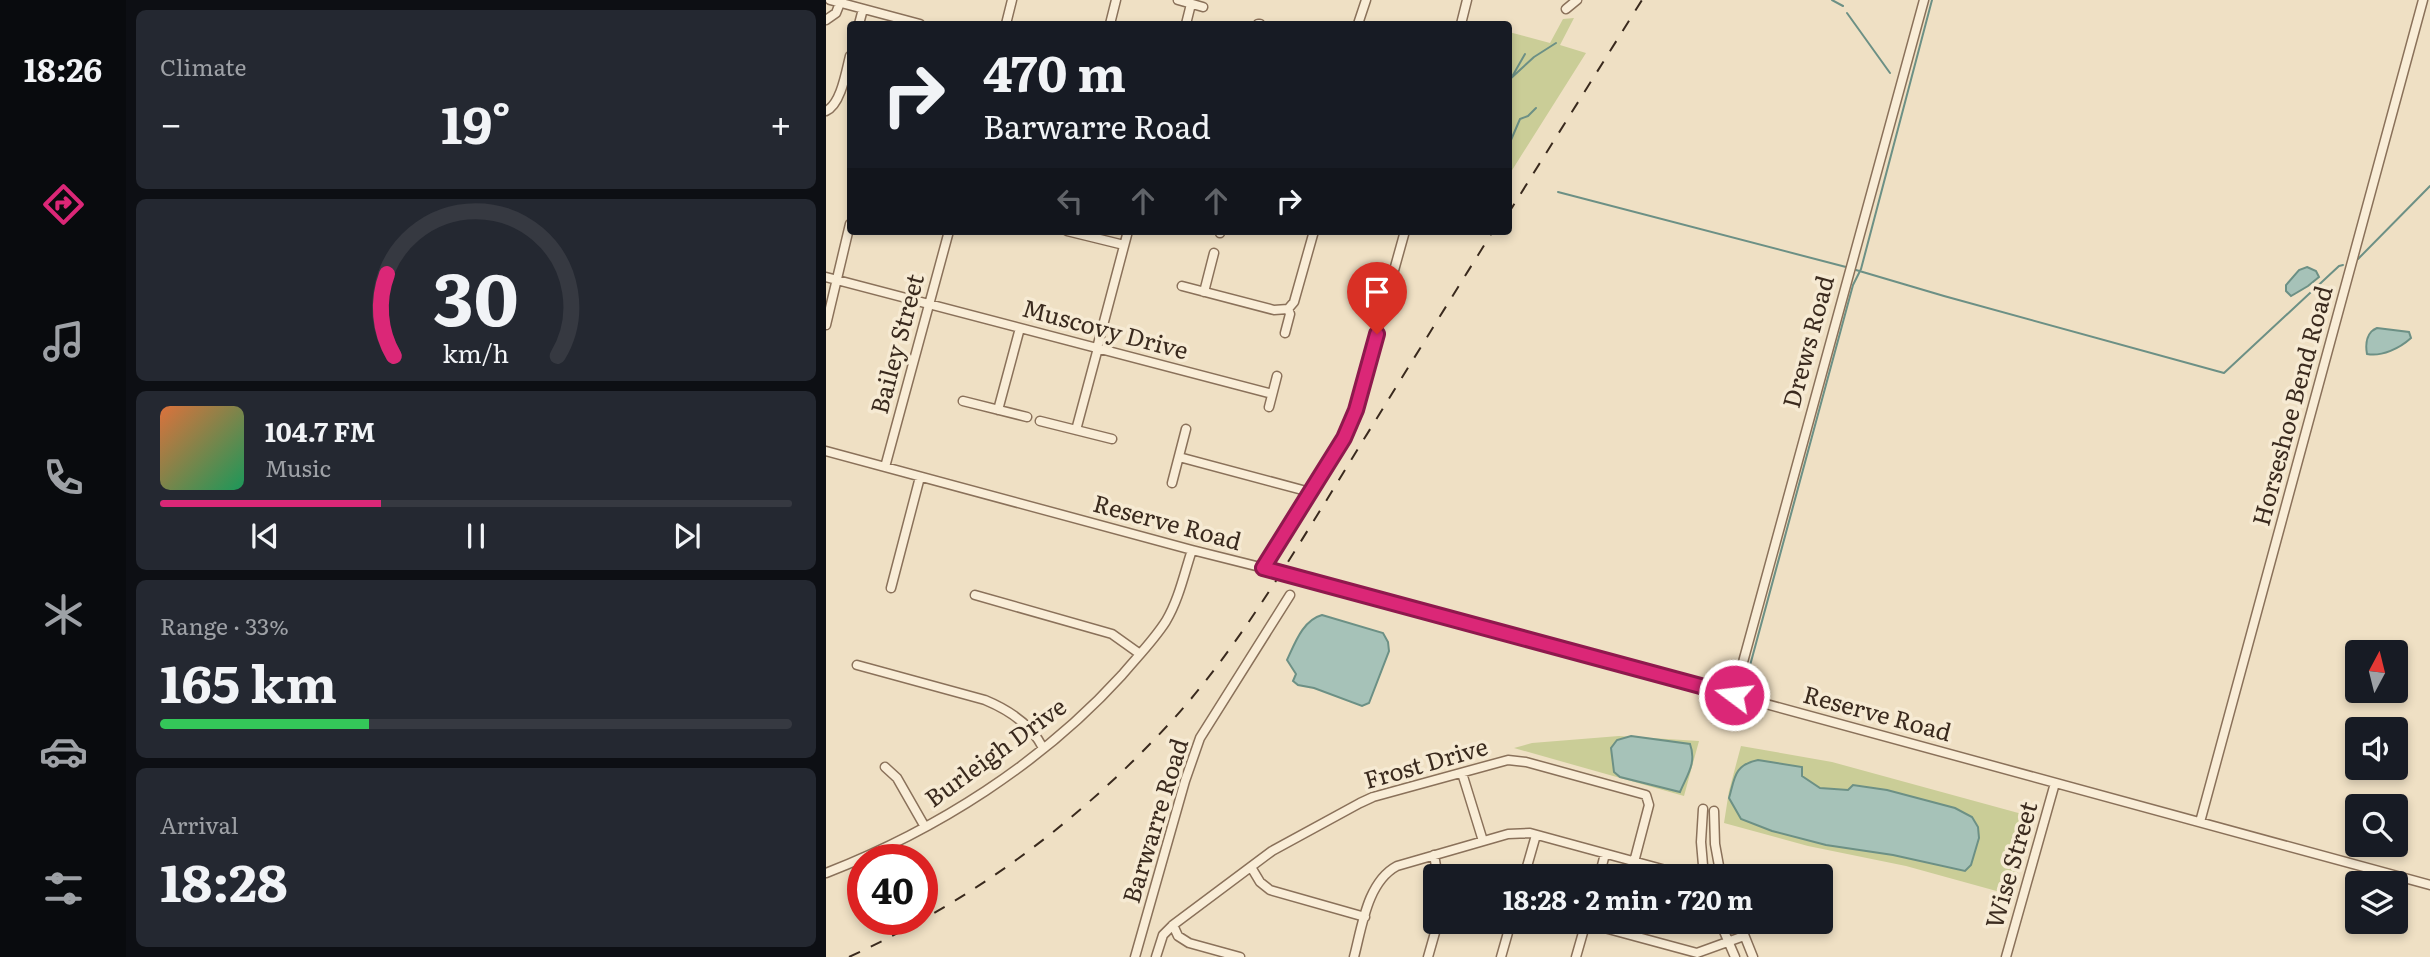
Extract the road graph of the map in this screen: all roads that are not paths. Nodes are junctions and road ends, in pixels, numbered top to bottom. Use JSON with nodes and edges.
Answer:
{"nodes":[{"id":1,"x":830,"y":0,"type":"edge"},
{"id":2,"x":1012,"y":0,"type":"edge"},
{"id":3,"x":1116,"y":0,"type":"edge"},
{"id":4,"x":1178,"y":0,"type":"edge"},
{"id":5,"x":1366,"y":0,"type":"edge"},
{"id":6,"x":1468,"y":0,"type":"edge"},
{"id":7,"x":1577,"y":0,"type":"edge"},
{"id":8,"x":1924,"y":0,"type":"edge"},
{"id":9,"x":2423,"y":0,"type":"edge"},
{"id":10,"x":840,"y":3,"type":"junction"},
{"id":11,"x":1191,"y":4,"type":"junction"},
{"id":12,"x":1203,"y":7,"type":"dead end"},
{"id":13,"x":863,"y":9,"type":"junction"},
{"id":14,"x":1566,"y":9,"type":"dead end"},
{"id":15,"x":826,"y":20,"type":"edge"},
{"id":16,"x":860,"y":21,"type":"edge"},
{"id":17,"x":905,"y":21,"type":"edge"},
{"id":18,"x":1006,"y":21,"type":"edge"},
{"id":19,"x":1111,"y":21,"type":"edge"},
{"id":20,"x":1187,"y":21,"type":"edge"},
{"id":21,"x":1360,"y":21,"type":"edge"},
{"id":22,"x":1462,"y":21,"type":"edge"},
{"id":23,"x":847,"y":67,"type":"edge"},
{"id":24,"x":826,"y":111,"type":"edge"},
{"id":25,"x":847,"y":235,"type":"edge"},
{"id":26,"x":947,"y":235,"type":"edge"},
{"id":27,"x":1083,"y":235,"type":"edge"},
{"id":28,"x":1127,"y":235,"type":"edge"},
{"id":29,"x":1313,"y":235,"type":"edge"},
{"id":30,"x":1404,"y":235,"type":"edge"},
{"id":31,"x":1124,"y":245,"type":"junction"},
{"id":32,"x":1214,"y":253,"type":"dead end"},
{"id":33,"x":826,"y":277,"type":"edge"},
{"id":34,"x":837,"y":281,"type":"junction"},
{"id":35,"x":1182,"y":286,"type":"dead end"},
{"id":36,"x":1204,"y":292,"type":"junction"},
{"id":37,"x":929,"y":304,"type":"junction"},
{"id":38,"x":1288,"y":309,"type":"junction"},
{"id":39,"x":826,"y":325,"type":"edge"},
{"id":40,"x":1020,"y":328,"type":"junction"},
{"id":41,"x":1285,"y":333,"type":"dead end"},
{"id":42,"x":1098,"y":348,"type":"junction"},
{"id":43,"x":1277,"y":376,"type":"dead end"},
{"id":44,"x":1272,"y":394,"type":"junction"},
{"id":45,"x":963,"y":401,"type":"dead end"},
{"id":46,"x":1269,"y":407,"type":"dead end"},
{"id":47,"x":998,"y":410,"type":"junction"},
{"id":48,"x":1027,"y":417,"type":"dead end"},
{"id":49,"x":1040,"y":421,"type":"dead end"},
{"id":50,"x":1186,"y":429,"type":"dead end"},
{"id":51,"x":1076,"y":430,"type":"junction"},
{"id":52,"x":1112,"y":439,"type":"dead end"},
{"id":53,"x":827,"y":452,"type":"edge"},
{"id":54,"x":1179,"y":457,"type":"junction"},
{"id":55,"x":826,"y":462,"type":"edge"},
{"id":56,"x":885,"y":467,"type":"junction"},
{"id":57,"x":920,"y":477,"type":"junction"},
{"id":58,"x":1172,"y":483,"type":"dead end"},
{"id":59,"x":1310,"y":492,"type":"junction"},
{"id":60,"x":1192,"y":550,"type":"junction"},
{"id":61,"x":1263,"y":568,"type":"junction"},
{"id":62,"x":891,"y":588,"type":"dead end"},
{"id":63,"x":975,"y":595,"type":"dead end"},
{"id":64,"x":1290,"y":595,"type":"dead end"},
{"id":65,"x":1140,"y":654,"type":"junction"},
{"id":66,"x":857,"y":665,"type":"dead end"},
{"id":67,"x":1734,"y":695,"type":"junction"},
{"id":68,"x":1043,"y":748,"type":"junction"},
{"id":69,"x":885,"y":766,"type":"dead end"},
{"id":70,"x":1462,"y":773,"type":"junction"},
{"id":71,"x":2055,"y":783,"type":"junction"},
{"id":72,"x":1703,"y":809,"type":"dead end"},
{"id":73,"x":1714,"y":811,"type":"dead end"},
{"id":74,"x":2200,"y":822,"type":"junction"},
{"id":75,"x":925,"y":827,"type":"junction"},
{"id":76,"x":1536,"y":835,"type":"junction"},
{"id":77,"x":1483,"y":841,"type":"junction"},
{"id":78,"x":1605,"y":854,"type":"junction"},
{"id":79,"x":1434,"y":855,"type":"junction"},
{"id":80,"x":1634,"y":862,"type":"junction"},
{"id":81,"x":1436,"y":864,"type":"edge"},
{"id":82,"x":1528,"y":864,"type":"edge"},
{"id":83,"x":1602,"y":864,"type":"edge"},
{"id":84,"x":1641,"y":864,"type":"edge"},
{"id":85,"x":1703,"y":864,"type":"edge"},
{"id":86,"x":1718,"y":864,"type":"edge"},
{"id":87,"x":1251,"y":867,"type":"junction"},
{"id":88,"x":826,"y":873,"type":"edge"},
{"id":89,"x":2430,"y":885,"type":"edge"},
{"id":90,"x":1365,"y":917,"type":"junction"},
{"id":91,"x":1173,"y":925,"type":"junction"},
{"id":92,"x":1435,"y":934,"type":"edge"},
{"id":93,"x":1508,"y":934,"type":"edge"},
{"id":94,"x":1583,"y":934,"type":"edge"},
{"id":95,"x":1626,"y":934,"type":"edge"},
{"id":96,"x":1725,"y":934,"type":"edge"},
{"id":97,"x":1744,"y":936,"type":"joint"},
{"id":98,"x":1728,"y":942,"type":"junction"},
{"id":99,"x":1135,"y":957,"type":"edge"},
{"id":100,"x":1156,"y":957,"type":"edge"},
{"id":101,"x":1240,"y":957,"type":"edge"},
{"id":102,"x":1354,"y":957,"type":"edge"},
{"id":103,"x":1428,"y":957,"type":"edge"},
{"id":104,"x":1501,"y":957,"type":"edge"},
{"id":105,"x":1576,"y":957,"type":"edge"},
{"id":106,"x":1735,"y":957,"type":"edge"},
{"id":107,"x":1753,"y":957,"type":"edge"},
{"id":108,"x":2006,"y":957,"type":"edge"}],
"edges":[{"from":1,"to":10,"type":"street"},
{"from":2,"to":18,"type":"street"},
{"from":3,"to":19,"type":"street"},
{"from":4,"to":11,"type":"street"},
{"from":5,"to":21,"type":"street"},
{"from":6,"to":22,"type":"street"},
{"from":7,"to":14,"type":"street"},
{"from":8,"to":67,"type":"street","name":"Drews Road"},
{"from":9,"to":74,"type":"street","name":"Horseshoe Bend Road"},
{"from":10,"to":13,"type":"street"},
{"from":10,"to":15,"type":"street"},
{"from":11,"to":12,"type":"street"},
{"from":11,"to":20,"type":"street"},
{"from":13,"to":16,"type":"street"},
{"from":13,"to":17,"type":"street"},
{"from":23,"to":24,"type":"street"},
{"from":25,"to":34,"type":"street"},
{"from":26,"to":37,"type":"street","name":"Bailey Street"},
{"from":27,"to":31,"type":"street"},
{"from":28,"to":31,"type":"street"},
{"from":29,"to":38,"type":"street"},
{"from":30,"to":59,"type":"street"},
{"from":31,"to":42,"type":"street"},
{"from":32,"to":36,"type":"street"},
{"from":33,"to":34,"type":"street","name":"Muscovy Drive"},
{"from":34,"to":37,"type":"street","name":"Muscovy Drive"},
{"from":34,"to":39,"type":"street"},
{"from":35,"to":36,"type":"street"},
{"from":36,"to":38,"type":"street"},
{"from":37,"to":40,"type":"street","name":"Muscovy Drive"},
{"from":37,"to":56,"type":"street","name":"Bailey Street"},
{"from":38,"to":41,"type":"street"},
{"from":40,"to":42,"type":"street","name":"Muscovy Drive"},
{"from":40,"to":47,"type":"street"},
{"from":42,"to":44,"type":"street","name":"Muscovy Drive"},
{"from":42,"to":51,"type":"street"},
{"from":43,"to":44,"type":"street"},
{"from":44,"to":46,"type":"street"},
{"from":45,"to":47,"type":"street"},
{"from":47,"to":48,"type":"street"},
{"from":49,"to":51,"type":"street"},
{"from":50,"to":54,"type":"street"},
{"from":51,"to":52,"type":"street"},
{"from":53,"to":55,"type":"street"},
{"from":53,"to":56,"type":"street","name":"Reserve Road"},
{"from":54,"to":58,"type":"street"},
{"from":54,"to":59,"type":"street"},
{"from":56,"to":57,"type":"street","name":"Reserve Road"},
{"from":57,"to":60,"type":"street","name":"Reserve Road"},
{"from":57,"to":62,"type":"street"},
{"from":59,"to":61,"type":"street"},
{"from":60,"to":61,"type":"street","name":"Reserve Road"},
{"from":60,"to":65,"type":"street","name":"Burleigh Drive"},
{"from":61,"to":67,"type":"street","name":"Reserve Road"},
{"from":63,"to":65,"type":"street"},
{"from":64,"to":99,"type":"street","name":"Barwarre Road"},
{"from":65,"to":68,"type":"street","name":"Burleigh Drive"},
{"from":66,"to":68,"type":"street"},
{"from":67,"to":71,"type":"street","name":"Reserve Road"},
{"from":68,"to":75,"type":"street","name":"Burleigh Drive"},
{"from":69,"to":75,"type":"street"},
{"from":70,"to":77,"type":"street"},
{"from":70,"to":80,"type":"street","name":"Frost Drive"},
{"from":70,"to":87,"type":"street","name":"Frost Drive"},
{"from":71,"to":74,"type":"street","name":"Reserve Road"},
{"from":71,"to":108,"type":"street","name":"Wise Street"},
{"from":72,"to":85,"type":"street"},
{"from":73,"to":86,"type":"street"},
{"from":74,"to":89,"type":"street","name":"Reserve Road"},
{"from":75,"to":88,"type":"street","name":"Burleigh Drive"},
{"from":76,"to":77,"type":"street"},
{"from":76,"to":78,"type":"street"},
{"from":76,"to":82,"type":"street"},
{"from":77,"to":79,"type":"street"},
{"from":78,"to":80,"type":"street"},
{"from":78,"to":83,"type":"street"},
{"from":79,"to":81,"type":"street"},
{"from":79,"to":90,"type":"street"},
{"from":80,"to":84,"type":"street"},
{"from":87,"to":90,"type":"street"},
{"from":87,"to":91,"type":"street","name":"Frost Drive"},
{"from":90,"to":102,"type":"street"},
{"from":91,"to":100,"type":"street","name":"Frost Drive"},
{"from":91,"to":101,"type":"street"},
{"from":92,"to":103,"type":"street"},
{"from":93,"to":104,"type":"street"},
{"from":94,"to":105,"type":"street"},
{"from":95,"to":98,"type":"street"},
{"from":96,"to":98,"type":"street"},
{"from":97,"to":98,"type":"street"},
{"from":97,"to":107,"type":"street"},
{"from":98,"to":106,"type":"street"}]}
